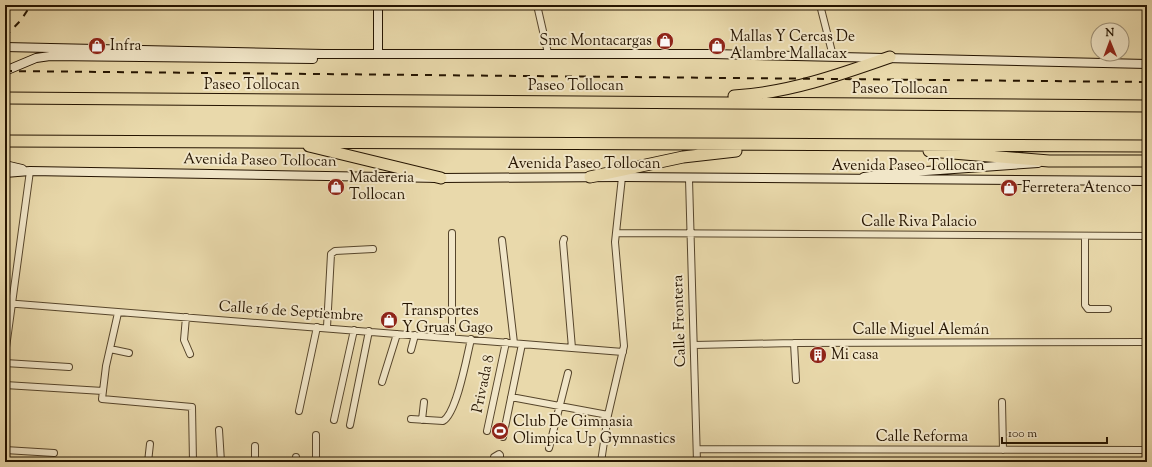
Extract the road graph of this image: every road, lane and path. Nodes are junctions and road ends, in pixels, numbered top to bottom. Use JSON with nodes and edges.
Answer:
{"nodes":[{"id":1,"x":378,"y":5,"type":"edge"},
{"id":2,"x":537,"y":5,"type":"edge"},
{"id":3,"x":820,"y":5,"type":"edge"},
{"id":4,"x":5,"y":47,"type":"edge"},
{"id":5,"x":378,"y":53,"type":"junction"},
{"id":6,"x":548,"y":53,"type":"junction"},
{"id":7,"x":364,"y":54,"type":"junction"},
{"id":8,"x":833,"y":56,"type":"junction"},
{"id":9,"x":890,"y":57,"type":"junction"},
{"id":10,"x":1147,"y":61,"type":"edge"},
{"id":11,"x":1133,"y":64,"type":"junction"},
{"id":12,"x":1147,"y":64,"type":"edge"},
{"id":13,"x":5,"y":71,"type":"edge"},
{"id":14,"x":5,"y":90,"type":"edge"},
{"id":15,"x":5,"y":98,"type":"edge"},
{"id":16,"x":56,"y":98,"type":"junction"},
{"id":17,"x":1147,"y":100,"type":"edge"},
{"id":18,"x":624,"y":102,"type":"junction"},
{"id":19,"x":1122,"y":106,"type":"junction"},
{"id":20,"x":1147,"y":106,"type":"edge"},
{"id":21,"x":5,"y":141,"type":"edge"},
{"id":22,"x":291,"y":142,"type":"junction"},
{"id":23,"x":766,"y":145,"type":"junction"},
{"id":24,"x":892,"y":146,"type":"junction"},
{"id":25,"x":1147,"y":146,"type":"edge"},
{"id":26,"x":1049,"y":161,"type":"junction"},
{"id":27,"x":1147,"y":161,"type":"edge"},
{"id":28,"x":5,"y":166,"type":"edge"},
{"id":29,"x":30,"y":171,"type":"junction"},
{"id":30,"x":5,"y":173,"type":"edge"},
{"id":31,"x":622,"y":177,"type":"junction"},
{"id":32,"x":441,"y":178,"type":"junction"},
{"id":33,"x":590,"y":178,"type":"junction"},
{"id":34,"x":689,"y":179,"type":"junction"},
{"id":35,"x":854,"y":180,"type":"junction"},
{"id":36,"x":1144,"y":180,"type":"edge"},
{"id":37,"x":452,"y":233,"type":"dead end"},
{"id":38,"x":616,"y":233,"type":"junction"},
{"id":39,"x":690,"y":234,"type":"junction"},
{"id":40,"x":1086,"y":236,"type":"junction"},
{"id":41,"x":1147,"y":236,"type":"edge"},
{"id":42,"x":564,"y":239,"type":"dead end"},
{"id":43,"x":502,"y":240,"type":"dead end"},
{"id":44,"x":373,"y":250,"type":"dead end"},
{"id":45,"x":5,"y":303,"type":"edge"},
{"id":46,"x":12,"y":303,"type":"junction"},
{"id":47,"x":1108,"y":309,"type":"dead end"},
{"id":48,"x":118,"y":312,"type":"junction"},
{"id":49,"x":186,"y":317,"type":"junction"},
{"id":50,"x":317,"y":327,"type":"junction"},
{"id":51,"x":327,"y":327,"type":"junction"},
{"id":52,"x":354,"y":330,"type":"junction"},
{"id":53,"x":369,"y":331,"type":"junction"},
{"id":54,"x":397,"y":334,"type":"junction"},
{"id":55,"x":414,"y":336,"type":"junction"},
{"id":56,"x":452,"y":338,"type":"junction"},
{"id":57,"x":471,"y":339,"type":"junction"},
{"id":58,"x":506,"y":342,"type":"junction"},
{"id":59,"x":1147,"y":342,"type":"edge"},
{"id":60,"x":514,"y":343,"type":"junction"},
{"id":61,"x":794,"y":343,"type":"junction"},
{"id":62,"x":522,"y":344,"type":"junction"},
{"id":63,"x":694,"y":345,"type":"junction"},
{"id":64,"x":572,"y":348,"type":"junction"},
{"id":65,"x":110,"y":349,"type":"junction"},
{"id":66,"x":411,"y":350,"type":"dead end"},
{"id":67,"x":129,"y":352,"type":"dead end"},
{"id":68,"x":623,"y":352,"type":"junction"},
{"id":69,"x":190,"y":354,"type":"dead end"},
{"id":70,"x":5,"y":355,"type":"edge"},
{"id":71,"x":5,"y":364,"type":"edge"},
{"id":72,"x":70,"y":367,"type":"dead end"},
{"id":73,"x":568,"y":373,"type":"dead end"},
{"id":74,"x":796,"y":380,"type":"dead end"},
{"id":75,"x":382,"y":382,"type":"dead end"},
{"id":76,"x":5,"y":385,"type":"edge"},
{"id":77,"x":103,"y":391,"type":"junction"},
{"id":78,"x":512,"y":397,"type":"junction"},
{"id":79,"x":424,"y":402,"type":"dead end"},
{"id":80,"x":1002,"y":402,"type":"dead end"},
{"id":81,"x":559,"y":406,"type":"junction"},
{"id":82,"x":299,"y":411,"type":"dead end"},
{"id":83,"x":608,"y":415,"type":"junction"},
{"id":84,"x":411,"y":419,"type":"dead end"},
{"id":85,"x":334,"y":420,"type":"dead end"},
{"id":86,"x":422,"y":420,"type":"junction"},
{"id":87,"x":350,"y":425,"type":"dead end"},
{"id":88,"x":220,"y":430,"type":"dead end"},
{"id":89,"x":487,"y":431,"type":"dead end"},
{"id":90,"x":316,"y":435,"type":"dead end"},
{"id":91,"x":503,"y":437,"type":"dead end"},
{"id":92,"x":150,"y":444,"type":"dead end"},
{"id":93,"x":255,"y":446,"type":"dead end"},
{"id":94,"x":549,"y":448,"type":"dead end"},
{"id":95,"x":697,"y":449,"type":"junction"},
{"id":96,"x":5,"y":450,"type":"edge"},
{"id":97,"x":1003,"y":450,"type":"junction"},
{"id":98,"x":1147,"y":450,"type":"edge"},
{"id":99,"x":54,"y":453,"type":"dead end"},
{"id":100,"x":148,"y":462,"type":"edge"},
{"id":101,"x":192,"y":462,"type":"edge"},
{"id":102,"x":221,"y":462,"type":"edge"},
{"id":103,"x":255,"y":462,"type":"edge"},
{"id":104,"x":316,"y":462,"type":"edge"},
{"id":105,"x":493,"y":462,"type":"edge"},
{"id":106,"x":500,"y":462,"type":"edge"},
{"id":107,"x":601,"y":462,"type":"edge"},
{"id":108,"x":697,"y":462,"type":"edge"}],
"edges":[{"from":1,"to":5,"type":"main road"},
{"from":2,"to":6,"type":"street"},
{"from":3,"to":8,"type":"street"},
{"from":4,"to":7,"type":"main road"},
{"from":5,"to":6,"type":"main road"},
{"from":5,"to":7,"type":"main road"},
{"from":6,"to":8,"type":"main road"},
{"from":7,"to":13,"type":"main road"},
{"from":8,"to":9,"type":"main road"},
{"from":9,"to":11,"type":"main road"},
{"from":9,"to":18,"type":"highway"},
{"from":10,"to":11,"type":"main road"},
{"from":11,"to":12,"type":"main road"},
{"from":14,"to":16,"type":"highway"},
{"from":15,"to":16,"type":"highway","name":"Paseo Tollocan"},
{"from":16,"to":18,"type":"highway","name":"Paseo Tollocan"},
{"from":17,"to":19,"type":"highway"},
{"from":18,"to":19,"type":"highway","name":"Paseo Tollocan"},
{"from":19,"to":20,"type":"highway","name":"Paseo Tollocan"},
{"from":21,"to":22,"type":"highway"},
{"from":22,"to":23,"type":"highway"},
{"from":22,"to":32,"type":"highway"},
{"from":23,"to":24,"type":"highway"},
{"from":23,"to":33,"type":"highway"},
{"from":24,"to":25,"type":"highway"},
{"from":24,"to":26,"type":"highway"},
{"from":26,"to":27,"type":"highway"},
{"from":26,"to":35,"type":"main road"},
{"from":28,"to":29,"type":"main road","name":"Avenida Paseo Tollocan"},
{"from":29,"to":30,"type":"main road","name":"Avenida Paseo Tollocan"},
{"from":29,"to":32,"type":"main road","name":"Avenida Paseo Tollocan"},
{"from":29,"to":46,"type":"street"},
{"from":31,"to":33,"type":"main road","name":"Avenida Paseo Tollocan"},
{"from":31,"to":34,"type":"main road","name":"Avenida Paseo Tollocan"},
{"from":31,"to":38,"type":"street"},
{"from":32,"to":33,"type":"main road","name":"Avenida Paseo Tollocan"},
{"from":34,"to":35,"type":"main road","name":"Avenida Paseo Tollocan"},
{"from":34,"to":39,"type":"street","name":"Calle Frontera"},
{"from":35,"to":36,"type":"main road","name":"Avenida Paseo Tollocan"},
{"from":37,"to":56,"type":"street"},
{"from":38,"to":39,"type":"street","name":"Calle Riva Palacio"},
{"from":38,"to":68,"type":"street"},
{"from":39,"to":40,"type":"street","name":"Calle Riva Palacio"},
{"from":39,"to":63,"type":"street","name":"Calle Frontera"},
{"from":40,"to":41,"type":"street","name":"Calle Riva Palacio"},
{"from":40,"to":47,"type":"street"},
{"from":42,"to":64,"type":"street"},
{"from":43,"to":60,"type":"street"},
{"from":44,"to":51,"type":"street"},
{"from":45,"to":46,"type":"street","name":"Calle 16 de Septiembre"},
{"from":46,"to":48,"type":"street","name":"Calle 16 de Septiembre"},
{"from":46,"to":70,"type":"street"},
{"from":48,"to":49,"type":"street","name":"Calle 16 de Septiembre"},
{"from":48,"to":65,"type":"street"},
{"from":49,"to":50,"type":"street","name":"Calle 16 de Septiembre"},
{"from":49,"to":69,"type":"street"},
{"from":50,"to":51,"type":"street","name":"Calle 16 de Septiembre"},
{"from":50,"to":82,"type":"street"},
{"from":51,"to":52,"type":"street","name":"Calle 16 de Septiembre"},
{"from":52,"to":53,"type":"street","name":"Calle 16 de Septiembre"},
{"from":52,"to":85,"type":"street"},
{"from":53,"to":54,"type":"street","name":"Calle 16 de Septiembre"},
{"from":53,"to":87,"type":"street"},
{"from":54,"to":55,"type":"street","name":"Calle 16 de Septiembre"},
{"from":54,"to":75,"type":"street"},
{"from":55,"to":56,"type":"street","name":"Calle 16 de Septiembre"},
{"from":55,"to":66,"type":"street"},
{"from":56,"to":57,"type":"street","name":"Calle 16 de Septiembre"},
{"from":57,"to":58,"type":"street","name":"Calle 16 de Septiembre"},
{"from":57,"to":86,"type":"street"},
{"from":58,"to":60,"type":"street","name":"Calle 16 de Septiembre"},
{"from":58,"to":89,"type":"street","name":"Privada 8"},
{"from":59,"to":61,"type":"street","name":"Calle Miguel Alemán"},
{"from":60,"to":62,"type":"street","name":"Calle 16 de Septiembre"},
{"from":61,"to":63,"type":"street","name":"Calle Miguel Alemán"},
{"from":61,"to":74,"type":"street"},
{"from":62,"to":64,"type":"street","name":"Calle 16 de Septiembre"},
{"from":62,"to":78,"type":"street"},
{"from":63,"to":95,"type":"street","name":"Calle Frontera"},
{"from":64,"to":68,"type":"street","name":"Calle 16 de Septiembre"},
{"from":65,"to":67,"type":"street"},
{"from":65,"to":77,"type":"street"},
{"from":68,"to":83,"type":"street"},
{"from":71,"to":72,"type":"street"},
{"from":73,"to":81,"type":"street"},
{"from":76,"to":77,"type":"street"},
{"from":77,"to":101,"type":"street"},
{"from":78,"to":81,"type":"street"},
{"from":78,"to":91,"type":"street"},
{"from":79,"to":86,"type":"street"},
{"from":80,"to":97,"type":"street"},
{"from":81,"to":83,"type":"street"},
{"from":81,"to":94,"type":"street"},
{"from":83,"to":107,"type":"street"},
{"from":84,"to":86,"type":"street"},
{"from":88,"to":102,"type":"street"},
{"from":90,"to":104,"type":"street"},
{"from":92,"to":100,"type":"street"},
{"from":93,"to":103,"type":"street"},
{"from":95,"to":97,"type":"street","name":"Calle Reforma"},
{"from":95,"to":108,"type":"street","name":"Calle Frontera"},
{"from":96,"to":99,"type":"street"},
{"from":97,"to":98,"type":"street","name":"Calle Reforma"},
{"from":105,"to":106,"type":"street"}]}
